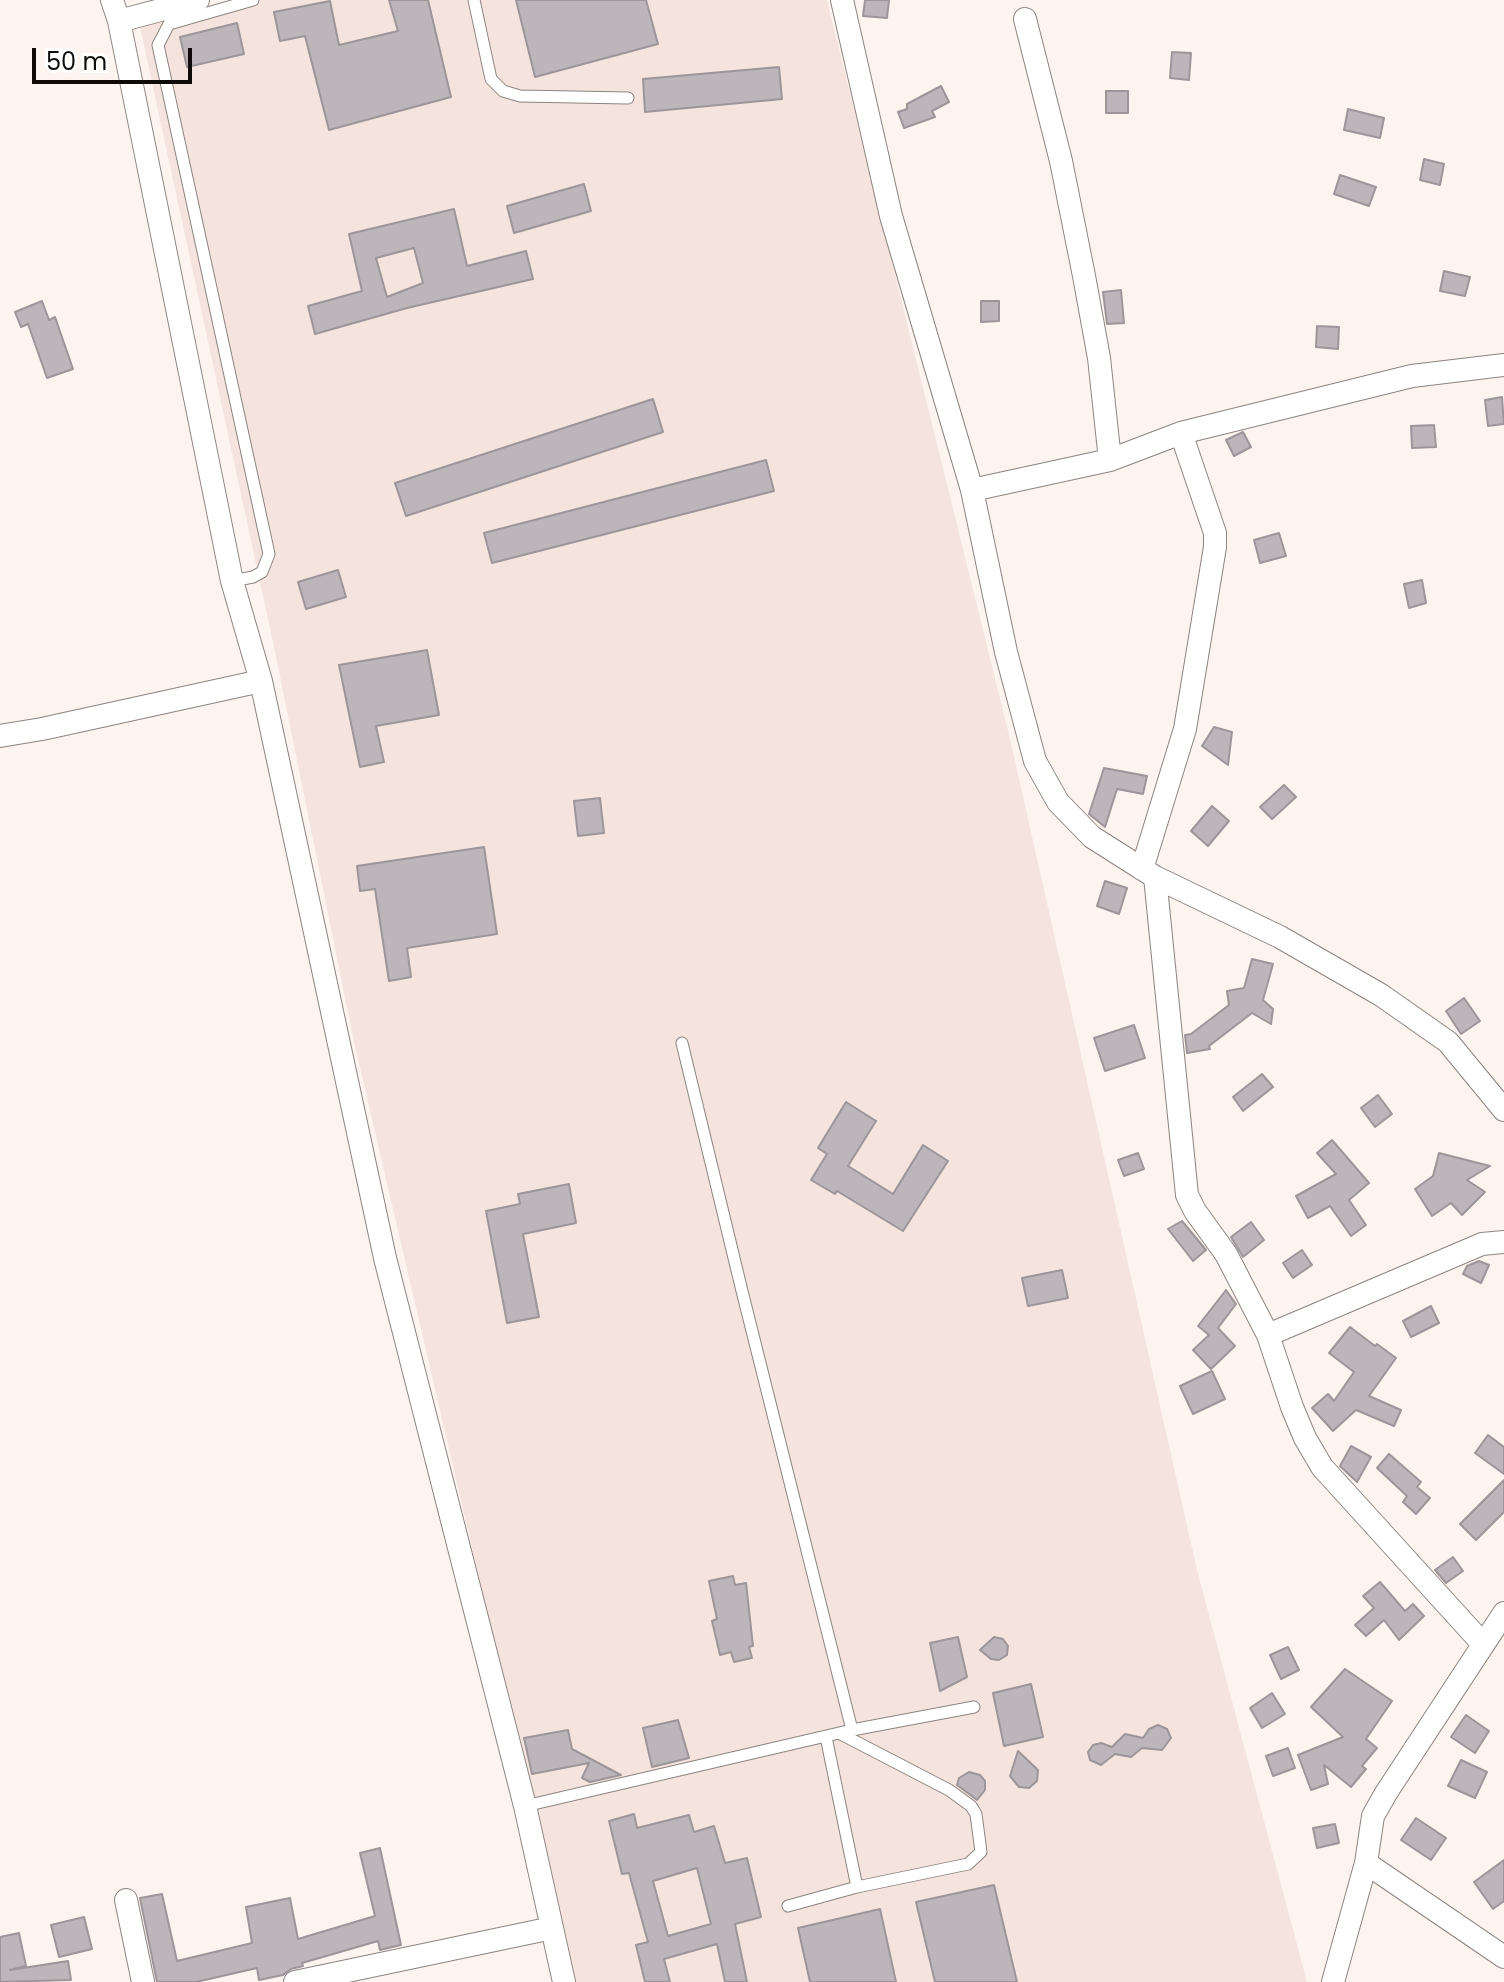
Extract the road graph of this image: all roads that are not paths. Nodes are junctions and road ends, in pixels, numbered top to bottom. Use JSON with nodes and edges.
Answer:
{"nodes":[{"id":1,"x":198,"y":0,"type":"edge"},
{"id":2,"x":253,"y":0,"type":"edge"},
{"id":3,"x":474,"y":0,"type":"edge"},
{"id":4,"x":842,"y":0,"type":"edge"},
{"id":5,"x":116,"y":11,"type":"edge"},
{"id":6,"x":1025,"y":19,"type":"dead end"},
{"id":7,"x":628,"y":98,"type":"dead end"},
{"id":8,"x":1504,"y":365,"type":"edge"},
{"id":9,"x":1181,"y":433,"type":"junction"},
{"id":10,"x":1110,"y":460,"type":"junction"},
{"id":11,"x":972,"y":490,"type":"junction"},
{"id":12,"x":232,"y":581,"type":"junction"},
{"id":13,"x":261,"y":681,"type":"junction"},
{"id":14,"x":0,"y":736,"type":"edge"},
{"id":15,"x":1148,"y":873,"type":"junction"},
{"id":16,"x":682,"y":1043,"type":"dead end"},
{"id":17,"x":1504,"y":1110,"type":"edge"},
{"id":18,"x":1504,"y":1242,"type":"edge"},
{"id":19,"x":1268,"y":1335,"type":"junction"},
{"id":20,"x":1504,"y":1613,"type":"edge"},
{"id":21,"x":1482,"y":1643,"type":"junction"},
{"id":22,"x":974,"y":1707,"type":"dead end"},
{"id":23,"x":852,"y":1730,"type":"junction"},
{"id":24,"x":839,"y":1733,"type":"junction"},
{"id":25,"x":826,"y":1737,"type":"junction"},
{"id":26,"x":525,"y":1806,"type":"junction"},
{"id":27,"x":1366,"y":1863,"type":"junction"},
{"id":28,"x":857,"y":1887,"type":"junction"},
{"id":29,"x":126,"y":1900,"type":"dead end"},
{"id":30,"x":788,"y":1906,"type":"dead end"},
{"id":31,"x":552,"y":1928,"type":"junction"},
{"id":32,"x":1504,"y":1957,"type":"edge"},
{"id":33,"x":143,"y":1982,"type":"edge"},
{"id":34,"x":295,"y":1982,"type":"edge"},
{"id":35,"x":564,"y":1982,"type":"edge"},
{"id":36,"x":1333,"y":1982,"type":"edge"}],
"edges":[{"from":1,"to":5,"type":"street"},
{"from":2,"to":12,"type":"lane"},
{"from":3,"to":7,"type":"lane"},
{"from":4,"to":11,"type":"street"},
{"from":5,"to":12,"type":"street"},
{"from":6,"to":10,"type":"street"},
{"from":8,"to":9,"type":"street"},
{"from":9,"to":10,"type":"street"},
{"from":9,"to":15,"type":"street"},
{"from":10,"to":11,"type":"street"},
{"from":11,"to":15,"type":"street"},
{"from":12,"to":13,"type":"street"},
{"from":13,"to":14,"type":"street"},
{"from":13,"to":26,"type":"street"},
{"from":15,"to":17,"type":"street"},
{"from":15,"to":19,"type":"street"},
{"from":16,"to":23,"type":"lane"},
{"from":18,"to":19,"type":"street"},
{"from":19,"to":21,"type":"street"},
{"from":20,"to":21,"type":"street"},
{"from":21,"to":27,"type":"street"},
{"from":22,"to":23,"type":"lane"},
{"from":23,"to":24,"type":"lane"},
{"from":24,"to":25,"type":"lane"},
{"from":24,"to":28,"type":"lane"},
{"from":25,"to":26,"type":"lane"},
{"from":25,"to":28,"type":"lane"},
{"from":26,"to":31,"type":"street"},
{"from":27,"to":32,"type":"street"},
{"from":27,"to":36,"type":"street"},
{"from":28,"to":30,"type":"lane"},
{"from":29,"to":33,"type":"street"},
{"from":31,"to":34,"type":"street"},
{"from":31,"to":35,"type":"street"}]}
